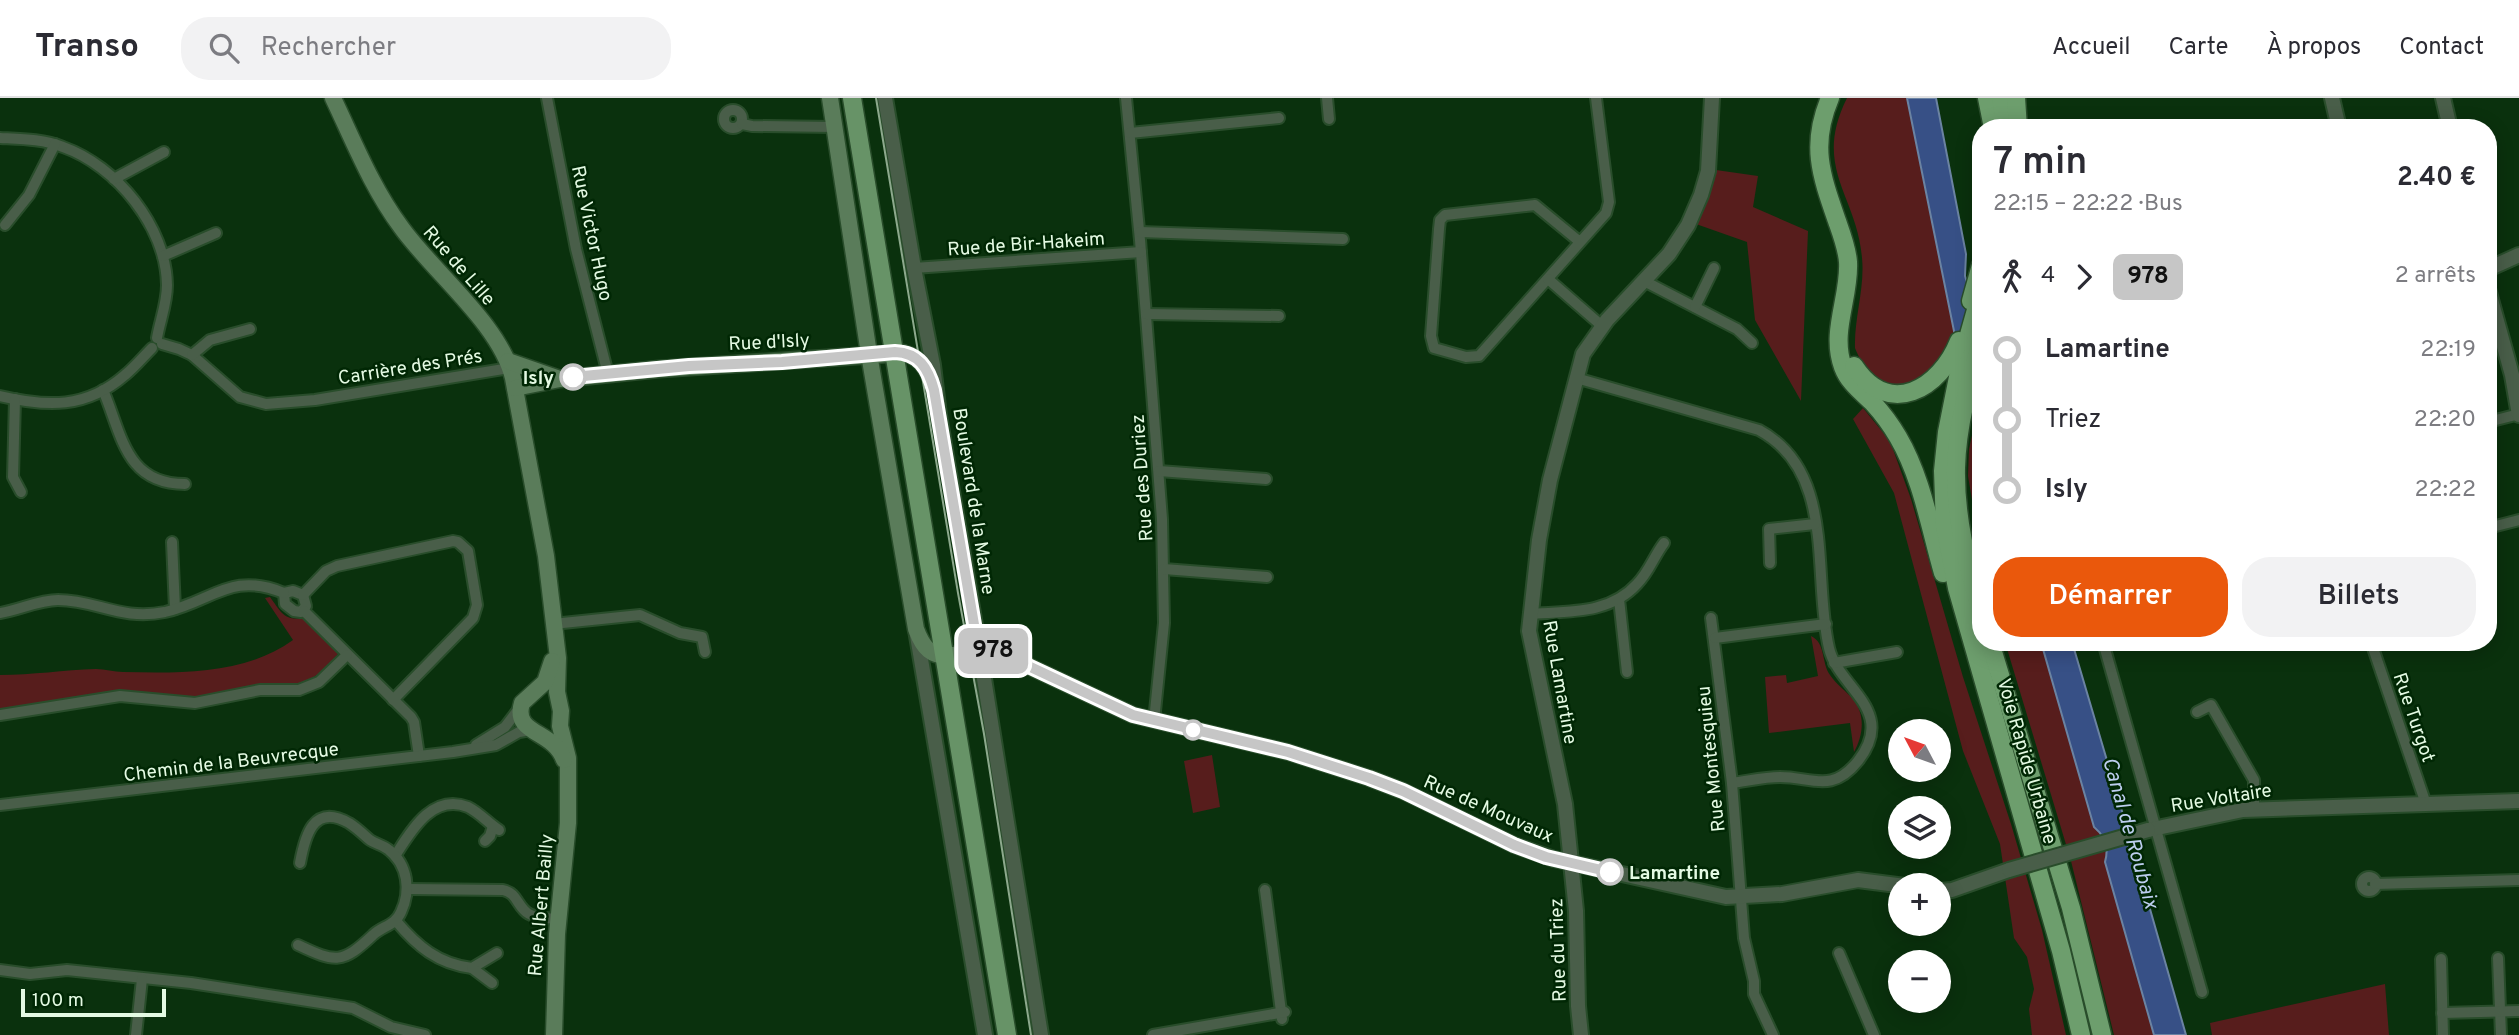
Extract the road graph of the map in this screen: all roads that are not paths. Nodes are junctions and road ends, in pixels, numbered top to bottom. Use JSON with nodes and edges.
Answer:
{"nodes":[{"id":1,"x":333,"y":98,"type":"edge"},
{"id":2,"x":547,"y":98,"type":"edge"},
{"id":3,"x":830,"y":98,"type":"edge"},
{"id":4,"x":852,"y":98,"type":"edge"},
{"id":5,"x":862,"y":98,"type":"edge"},
{"id":6,"x":885,"y":98,"type":"edge"},
{"id":7,"x":1126,"y":98,"type":"edge"},
{"id":8,"x":1327,"y":98,"type":"edge"},
{"id":9,"x":1596,"y":98,"type":"edge"},
{"id":10,"x":1712,"y":98,"type":"edge"},
{"id":11,"x":1830,"y":98,"type":"edge"},
{"id":12,"x":1840,"y":98,"type":"edge"},
{"id":13,"x":1987,"y":98,"type":"edge"},
{"id":14,"x":2001,"y":98,"type":"edge"},
{"id":15,"x":2016,"y":98,"type":"edge"},
{"id":16,"x":2332,"y":98,"type":"edge"},
{"id":17,"x":2443,"y":98,"type":"edge"},
{"id":18,"x":1279,"y":118,"type":"dead end"},
{"id":19,"x":1329,"y":119,"type":"dead end"},
{"id":20,"x":1991,"y":119,"type":"edge"},
{"id":21,"x":2004,"y":119,"type":"edge"},
{"id":22,"x":2017,"y":119,"type":"edge"},
{"id":23,"x":2337,"y":119,"type":"edge"},
{"id":24,"x":2448,"y":119,"type":"edge"},
{"id":25,"x":742,"y":124,"type":"dead end"},
{"id":26,"x":835,"y":127,"type":"junction"},
{"id":27,"x":1130,"y":133,"type":"junction"},
{"id":28,"x":0,"y":138,"type":"edge"},
{"id":29,"x":55,"y":144,"type":"junction"},
{"id":30,"x":164,"y":152,"type":"dead end"},
{"id":31,"x":114,"y":178,"type":"junction"},
{"id":32,"x":5,"y":225,"type":"dead end"},
{"id":33,"x":1140,"y":232,"type":"junction"},
{"id":34,"x":216,"y":233,"type":"dead end"},
{"id":35,"x":1343,"y":239,"type":"dead end"},
{"id":36,"x":1580,"y":242,"type":"junction"},
{"id":37,"x":1141,"y":252,"type":"junction"},
{"id":38,"x":2519,"y":255,"type":"edge"},
{"id":39,"x":163,"y":256,"type":"junction"},
{"id":40,"x":2497,"y":265,"type":"edge"},
{"id":41,"x":914,"y":268,"type":"junction"},
{"id":42,"x":1714,"y":268,"type":"dead end"},
{"id":43,"x":1548,"y":279,"type":"junction"},
{"id":44,"x":1644,"y":281,"type":"junction"},
{"id":45,"x":1972,"y":297,"type":"edge"},
{"id":46,"x":1695,"y":307,"type":"junction"},
{"id":47,"x":1146,"y":314,"type":"junction"},
{"id":48,"x":1279,"y":316,"type":"dead end"},
{"id":49,"x":2497,"y":321,"type":"edge"},
{"id":50,"x":1602,"y":326,"type":"junction"},
{"id":51,"x":250,"y":329,"type":"dead end"},
{"id":52,"x":1972,"y":337,"type":"edge"},
{"id":53,"x":157,"y":343,"type":"junction"},
{"id":54,"x":1752,"y":343,"type":"dead end"},
{"id":55,"x":887,"y":354,"type":"junction"},
{"id":56,"x":192,"y":355,"type":"junction"},
{"id":57,"x":1972,"y":363,"type":"edge"},
{"id":58,"x":509,"y":364,"type":"junction"},
{"id":59,"x":1972,"y":367,"type":"edge"},
{"id":60,"x":608,"y":374,"type":"junction"},
{"id":61,"x":1576,"y":378,"type":"junction"},
{"id":62,"x":560,"y":379,"type":"junction"},
{"id":63,"x":1962,"y":386,"type":"junction"},
{"id":64,"x":515,"y":387,"type":"junction"},
{"id":65,"x":103,"y":390,"type":"junction"},
{"id":66,"x":0,"y":396,"type":"edge"},
{"id":67,"x":15,"y":399,"type":"junction"},
{"id":68,"x":2519,"y":414,"type":"edge"},
{"id":69,"x":939,"y":415,"type":"junction"},
{"id":70,"x":2497,"y":420,"type":"edge"},
{"id":71,"x":1159,"y":471,"type":"junction"},
{"id":72,"x":1266,"y":479,"type":"dead end"},
{"id":73,"x":185,"y":484,"type":"dead end"},
{"id":74,"x":21,"y":492,"type":"dead end"},
{"id":75,"x":2519,"y":520,"type":"edge"},
{"id":76,"x":1815,"y":524,"type":"junction"},
{"id":77,"x":2497,"y":526,"type":"edge"},
{"id":78,"x":172,"y":542,"type":"dead end"},
{"id":79,"x":1664,"y":543,"type":"dead end"},
{"id":80,"x":1770,"y":564,"type":"dead end"},
{"id":81,"x":1164,"y":569,"type":"junction"},
{"id":82,"x":1267,"y":577,"type":"dead end"},
{"id":83,"x":1972,"y":578,"type":"edge"},
{"id":84,"x":284,"y":593,"type":"junction"},
{"id":85,"x":303,"y":595,"type":"junction"},
{"id":86,"x":1619,"y":599,"type":"junction"},
{"id":87,"x":175,"y":609,"type":"junction"},
{"id":88,"x":304,"y":611,"type":"junction"},
{"id":89,"x":0,"y":613,"type":"edge"},
{"id":90,"x":1529,"y":614,"type":"junction"},
{"id":91,"x":1711,"y":618,"type":"dead end"},
{"id":92,"x":554,"y":624,"type":"junction"},
{"id":93,"x":1826,"y":624,"type":"junction"},
{"id":94,"x":916,"y":629,"type":"junction"},
{"id":95,"x":714,"y":635,"type":"dead end"},
{"id":96,"x":702,"y":637,"type":"junction"},
{"id":97,"x":1714,"y":638,"type":"junction"},
{"id":98,"x":1972,"y":641,"type":"edge"},
{"id":99,"x":978,"y":647,"type":"junction"},
{"id":100,"x":1975,"y":651,"type":"edge"},
{"id":101,"x":1993,"y":651,"type":"edge"},
{"id":102,"x":2105,"y":651,"type":"edge"},
{"id":103,"x":2374,"y":651,"type":"edge"},
{"id":104,"x":705,"y":652,"type":"dead end"},
{"id":105,"x":1897,"y":652,"type":"dead end"},
{"id":106,"x":347,"y":654,"type":"junction"},
{"id":107,"x":949,"y":656,"type":"junction"},
{"id":108,"x":1834,"y":663,"type":"junction"},
{"id":109,"x":1627,"y":672,"type":"dead end"},
{"id":110,"x":393,"y":700,"type":"junction"},
{"id":111,"x":526,"y":700,"type":"junction"},
{"id":112,"x":560,"y":711,"type":"junction"},
{"id":113,"x":2197,"y":712,"type":"dead end"},
{"id":114,"x":0,"y":715,"type":"edge"},
{"id":115,"x":1154,"y":721,"type":"junction"},
{"id":116,"x":534,"y":731,"type":"junction"},
{"id":117,"x":466,"y":750,"type":"junction"},
{"id":118,"x":419,"y":757,"type":"junction"},
{"id":119,"x":2010,"y":772,"type":"junction"},
{"id":120,"x":568,"y":779,"type":"junction"},
{"id":121,"x":1732,"y":783,"type":"junction"},
{"id":122,"x":2519,"y":801,"type":"edge"},
{"id":123,"x":2426,"y":804,"type":"junction"},
{"id":124,"x":0,"y":805,"type":"edge"},
{"id":125,"x":2254,"y":809,"type":"junction"},
{"id":126,"x":2152,"y":829,"type":"junction"},
{"id":127,"x":485,"y":841,"type":"dead end"},
{"id":128,"x":395,"y":856,"type":"junction"},
{"id":129,"x":300,"y":863,"type":"dead end"},
{"id":130,"x":1571,"y":863,"type":"junction"},
{"id":131,"x":2519,"y":880,"type":"edge"},
{"id":132,"x":1888,"y":884,"type":"edge"},
{"id":133,"x":2375,"y":884,"type":"dead end"},
{"id":134,"x":408,"y":889,"type":"junction"},
{"id":135,"x":1265,"y":890,"type":"dead end"},
{"id":136,"x":1951,"y":890,"type":"edge"},
{"id":137,"x":1740,"y":897,"type":"junction"},
{"id":138,"x":558,"y":919,"type":"junction"},
{"id":139,"x":396,"y":921,"type":"junction"},
{"id":140,"x":298,"y":945,"type":"dead end"},
{"id":141,"x":1839,"y":953,"type":"dead end"},
{"id":142,"x":497,"y":954,"type":"dead end"},
{"id":143,"x":2498,"y":958,"type":"dead end"},
{"id":144,"x":2441,"y":959,"type":"dead end"},
{"id":145,"x":472,"y":968,"type":"junction"},
{"id":146,"x":0,"y":970,"type":"edge"},
{"id":147,"x":142,"y":979,"type":"junction"},
{"id":148,"x":492,"y":983,"type":"dead end"},
{"id":149,"x":2202,"y":992,"type":"dead end"},
{"id":150,"x":2500,"y":1012,"type":"junction"},
{"id":151,"x":2519,"y":1012,"type":"edge"},
{"id":152,"x":2442,"y":1013,"type":"junction"},
{"id":153,"x":136,"y":1035,"type":"edge"},
{"id":154,"x":425,"y":1035,"type":"edge"},
{"id":155,"x":554,"y":1035,"type":"edge"},
{"id":156,"x":985,"y":1035,"type":"edge"},
{"id":157,"x":1007,"y":1035,"type":"edge"},
{"id":158,"x":1016,"y":1035,"type":"edge"},
{"id":159,"x":1041,"y":1035,"type":"edge"},
{"id":160,"x":1153,"y":1035,"type":"edge"},
{"id":161,"x":1581,"y":1035,"type":"edge"},
{"id":162,"x":1773,"y":1035,"type":"edge"},
{"id":163,"x":1874,"y":1035,"type":"edge"},
{"id":164,"x":2081,"y":1035,"type":"edge"},
{"id":165,"x":2102,"y":1035,"type":"edge"},
{"id":166,"x":2442,"y":1035,"type":"edge"},
{"id":167,"x":2501,"y":1035,"type":"edge"}],
"edges":[{"from":1,"to":58,"type":"main road","name":"Rue de Lille"},
{"from":2,"to":60,"type":"street","name":"Rue Victor Hugo"},
{"from":3,"to":26,"type":"main road"},
{"from":4,"to":55,"type":"main road"},
{"from":5,"to":55,"type":"main road"},
{"from":6,"to":41,"type":"street","name":"Boulevard de la Marne"},
{"from":7,"to":27,"type":"street","name":"Rue des Duriez"},
{"from":8,"to":19,"type":"street"},
{"from":9,"to":36,"type":"street"},
{"from":10,"to":44,"type":"street","name":"Rue Lamartine"},
{"from":11,"to":119,"type":"highway"},
{"from":12,"to":45,"type":"highway"},
{"from":13,"to":20,"type":"highway"},
{"from":14,"to":21,"type":"highway"},
{"from":15,"to":22,"type":"highway"},
{"from":16,"to":23,"type":"street"},
{"from":17,"to":24,"type":"street"},
{"from":18,"to":27,"type":"street"},
{"from":25,"to":26,"type":"street"},
{"from":26,"to":55,"type":"main road"},
{"from":27,"to":33,"type":"street","name":"Rue des Duriez"},
{"from":28,"to":29,"type":"street"},
{"from":29,"to":31,"type":"street"},
{"from":29,"to":32,"type":"street"},
{"from":30,"to":31,"type":"street"},
{"from":31,"to":39,"type":"street"},
{"from":33,"to":35,"type":"street"},
{"from":33,"to":37,"type":"street","name":"Rue des Duriez"},
{"from":34,"to":39,"type":"street"},
{"from":36,"to":43,"type":"street"},
{"from":36,"to":43,"type":"street"},
{"from":37,"to":41,"type":"street","name":"Rue de Bir-Hakeim"},
{"from":37,"to":47,"type":"street","name":"Rue des Duriez"},
{"from":38,"to":40,"type":"street"},
{"from":39,"to":53,"type":"street"},
{"from":41,"to":69,"type":"street","name":"Boulevard de la Marne"},
{"from":42,"to":46,"type":"street"},
{"from":43,"to":50,"type":"street"},
{"from":44,"to":46,"type":"street"},
{"from":44,"to":50,"type":"street","name":"Rue Lamartine"},
{"from":46,"to":54,"type":"street"},
{"from":47,"to":48,"type":"street"},
{"from":47,"to":71,"type":"street","name":"Rue des Duriez"},
{"from":49,"to":68,"type":"street"},
{"from":50,"to":61,"type":"street","name":"Rue Lamartine"},
{"from":51,"to":56,"type":"street"},
{"from":52,"to":63,"type":"highway","name":"Voie Rapide Urbaine"},
{"from":53,"to":56,"type":"street","name":"Carrière des Prés"},
{"from":53,"to":65,"type":"street"},
{"from":55,"to":60,"type":"main road","name":"Rue d'Isly"},
{"from":55,"to":69,"type":"street"},
{"from":55,"to":94,"type":"main road"},
{"from":55,"to":107,"type":"main road"},
{"from":56,"to":58,"type":"street","name":"Carrière des Prés"},
{"from":57,"to":63,"type":"highway","name":"Voie Rapide Urbaine"},
{"from":58,"to":62,"type":"main road","name":"Rue d'Isly"},
{"from":58,"to":64,"type":"main road","name":"Rue de Lille"},
{"from":59,"to":63,"type":"highway"},
{"from":60,"to":62,"type":"main road","name":"Rue d'Isly"},
{"from":61,"to":76,"type":"street"},
{"from":61,"to":90,"type":"street","name":"Rue Lamartine"},
{"from":62,"to":64,"type":"main road","name":"Rue d'Isly"},
{"from":63,"to":83,"type":"highway","name":"Voie Rapide Urbaine"},
{"from":63,"to":98,"type":"highway","name":"Voie Rapide Urbaine"},
{"from":64,"to":92,"type":"main road","name":"Rue de Lille"},
{"from":65,"to":67,"type":"street"},
{"from":65,"to":73,"type":"street"},
{"from":66,"to":67,"type":"street"},
{"from":67,"to":74,"type":"street"},
{"from":68,"to":70,"type":"street"},
{"from":69,"to":99,"type":"street","name":"Boulevard de la Marne"},
{"from":71,"to":72,"type":"street"},
{"from":71,"to":81,"type":"street","name":"Rue des Duriez"},
{"from":75,"to":77,"type":"street"},
{"from":76,"to":80,"type":"street"},
{"from":76,"to":93,"type":"street"},
{"from":78,"to":87,"type":"street"},
{"from":79,"to":86,"type":"street"},
{"from":81,"to":82,"type":"street"},
{"from":81,"to":115,"type":"street","name":"Rue des Duriez"},
{"from":84,"to":85,"type":"street"},
{"from":84,"to":87,"type":"street"},
{"from":84,"to":88,"type":"street"},
{"from":85,"to":88,"type":"street"},
{"from":85,"to":110,"type":"street"},
{"from":86,"to":90,"type":"street"},
{"from":86,"to":109,"type":"street"},
{"from":87,"to":89,"type":"street"},
{"from":88,"to":106,"type":"street"},
{"from":90,"to":130,"type":"street","name":"Rue Lamartine"},
{"from":91,"to":97,"type":"street","name":"Rue Montesquieu"},
{"from":92,"to":96,"type":"street"},
{"from":92,"to":111,"type":"main road"},
{"from":92,"to":112,"type":"main road"},
{"from":93,"to":97,"type":"street"},
{"from":93,"to":108,"type":"street"},
{"from":94,"to":107,"type":"main road"},
{"from":94,"to":156,"type":"street"},
{"from":95,"to":96,"type":"street"},
{"from":96,"to":104,"type":"street"},
{"from":97,"to":121,"type":"street","name":"Rue Montesquieu"},
{"from":99,"to":107,"type":"street"},
{"from":99,"to":115,"type":"street","name":"Rue de Mouvaux"},
{"from":99,"to":159,"type":"street","name":"Boulevard de la Marne"},
{"from":100,"to":119,"type":"highway","name":"Voie Rapide Urbaine"},
{"from":101,"to":165,"type":"highway","name":"Voie Rapide Urbaine"},
{"from":102,"to":126,"type":"street"},
{"from":103,"to":123,"type":"street","name":"Rue Turgot"},
{"from":105,"to":108,"type":"street"},
{"from":106,"to":110,"type":"street"},
{"from":106,"to":114,"type":"street"},
{"from":107,"to":157,"type":"main road"},
{"from":107,"to":158,"type":"main road"},
{"from":108,"to":121,"type":"street"},
{"from":110,"to":118,"type":"street"},
{"from":111,"to":112,"type":"main road"},
{"from":111,"to":116,"type":"main road"},
{"from":111,"to":117,"type":"street","name":"Chemin de la Beuvrecque"},
{"from":112,"to":116,"type":"main road"},
{"from":112,"to":120,"type":"main road"},
{"from":113,"to":125,"type":"street"},
{"from":115,"to":130,"type":"street","name":"Rue de Mouvaux"},
{"from":116,"to":117,"type":"street","name":"Chemin de la Beuvrecque"},
{"from":116,"to":120,"type":"main road"},
{"from":117,"to":118,"type":"street","name":"Chemin de la Beuvrecque"},
{"from":118,"to":124,"type":"street","name":"Chemin de la Beuvrecque"},
{"from":119,"to":164,"type":"highway","name":"Voie Rapide Urbaine"},
{"from":120,"to":138,"type":"main road","name":"Rue Albert Bailly"},
{"from":121,"to":137,"type":"street","name":"Rue Montesquieu"},
{"from":122,"to":123,"type":"street","name":"Rue Voltaire"},
{"from":123,"to":125,"type":"street","name":"Rue Voltaire"},
{"from":125,"to":126,"type":"street","name":"Rue Voltaire"},
{"from":126,"to":136,"type":"street","name":"Rue Voltaire","bridge":true},
{"from":126,"to":149,"type":"street"},
{"from":127,"to":128,"type":"street"},
{"from":128,"to":129,"type":"street"},
{"from":128,"to":134,"type":"street"},
{"from":130,"to":137,"type":"street"},
{"from":130,"to":161,"type":"street","name":"Rue du Triez"},
{"from":131,"to":133,"type":"street"},
{"from":132,"to":137,"type":"street"},
{"from":134,"to":138,"type":"street"},
{"from":134,"to":139,"type":"street"},
{"from":135,"to":160,"type":"street"},
{"from":137,"to":162,"type":"street","name":"Rue Montesquieu"},
{"from":138,"to":155,"type":"main road","name":"Rue Albert Bailly"},
{"from":139,"to":140,"type":"street"},
{"from":139,"to":145,"type":"street"},
{"from":141,"to":163,"type":"street"},
{"from":142,"to":145,"type":"street"},
{"from":143,"to":150,"type":"street"},
{"from":144,"to":152,"type":"street"},
{"from":145,"to":148,"type":"street"},
{"from":146,"to":147,"type":"street"},
{"from":147,"to":153,"type":"street"},
{"from":147,"to":154,"type":"street"},
{"from":150,"to":151,"type":"street"},
{"from":150,"to":152,"type":"street"},
{"from":150,"to":167,"type":"street"},
{"from":152,"to":166,"type":"street"}]}
